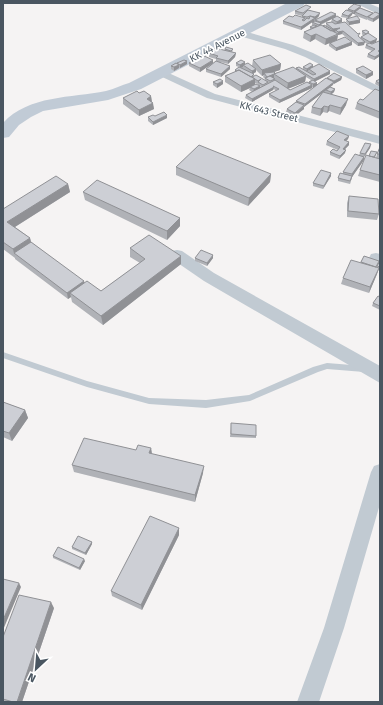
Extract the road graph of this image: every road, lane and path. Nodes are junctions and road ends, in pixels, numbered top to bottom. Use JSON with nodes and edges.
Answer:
{"nodes":[{"id":1,"x":298,"y":3,"type":"edge"},
{"id":2,"x":360,"y":3,"type":"edge"},
{"id":3,"x":380,"y":12,"type":"edge"},
{"id":4,"x":240,"y":33,"type":"junction"},
{"id":5,"x":162,"y":73,"type":"junction"},
{"id":6,"x":380,"y":91,"type":"edge"},
{"id":7,"x":3,"y":132,"type":"edge"},
{"id":8,"x":380,"y":140,"type":"edge"},
{"id":9,"x":177,"y":255,"type":"edge"},
{"id":10,"x":3,"y":355,"type":"edge"},
{"id":11,"x":377,"y":374,"type":"edge"},
{"id":12,"x":380,"y":472,"type":"edge"},
{"id":13,"x":308,"y":702,"type":"edge"}],
"edges":[{"from":1,"to":4,"type":"main road","name":"KK 44 Avenue"},
{"from":2,"to":3,"type":"street"},
{"from":4,"to":5,"type":"main road","name":"KK 44 Avenue"},
{"from":4,"to":6,"type":"street"},
{"from":5,"to":7,"type":"main road","name":"KK 44 Avenue"},
{"from":5,"to":8,"type":"street","name":"KK 643 Street"},
{"from":9,"to":11,"type":"street"},
{"from":10,"to":11,"type":"lane"},
{"from":12,"to":13,"type":"street"}]}
